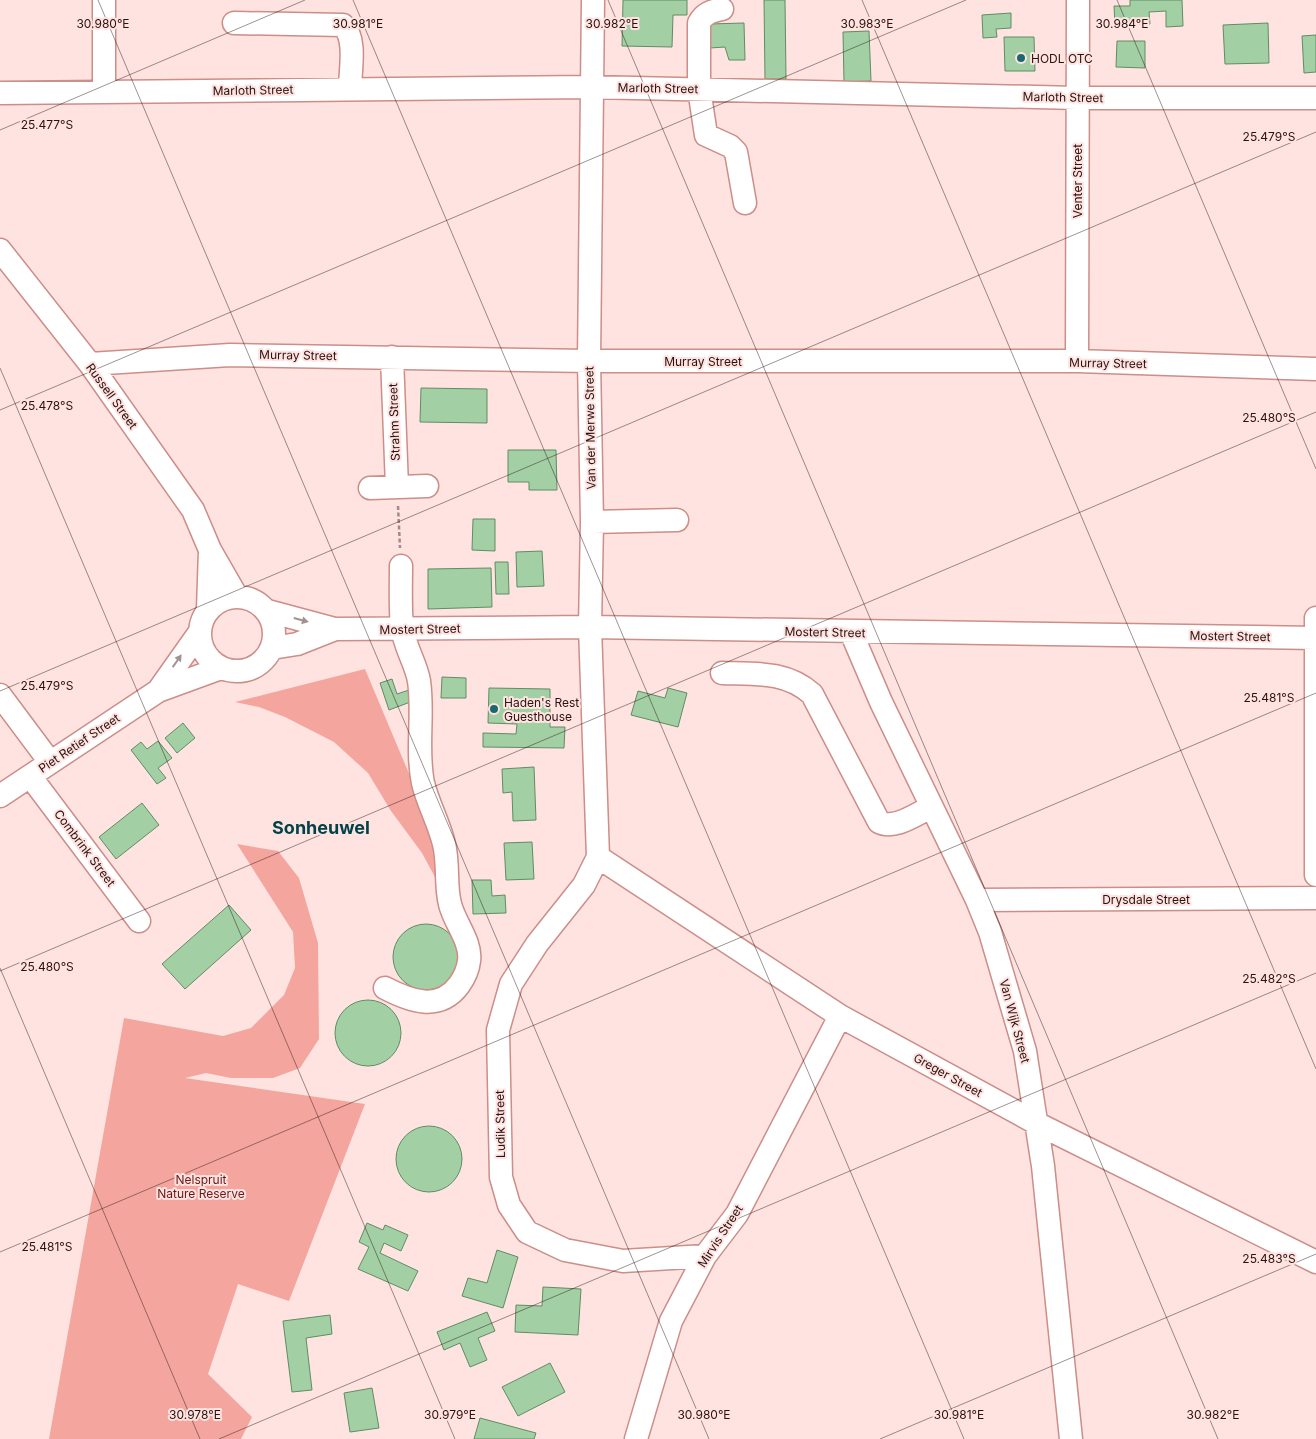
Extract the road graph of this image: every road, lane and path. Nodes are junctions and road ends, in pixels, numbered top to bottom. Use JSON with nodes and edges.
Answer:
{"nodes":[{"id":1,"x":104,"y":0,"type":"edge"},
{"id":2,"x":593,"y":0,"type":"edge"},
{"id":3,"x":1078,"y":0,"type":"edge"},
{"id":4,"x":722,"y":9,"type":"dead end"},
{"id":5,"x":234,"y":23,"type":"dead end"},
{"id":6,"x":592,"y":87,"type":"junction"},
{"id":7,"x":350,"y":89,"type":"junction"},
{"id":8,"x":699,"y":89,"type":"junction"},
{"id":9,"x":104,"y":91,"type":"junction"},
{"id":10,"x":0,"y":93,"type":"edge"},
{"id":11,"x":1077,"y":98,"type":"junction"},
{"id":12,"x":1316,"y":98,"type":"edge"},
{"id":13,"x":745,"y":203,"type":"dead end"},
{"id":14,"x":0,"y":250,"type":"edge"},
{"id":15,"x":392,"y":356,"type":"junction"},
{"id":16,"x":589,"y":361,"type":"junction"},
{"id":17,"x":1077,"y":361,"type":"junction"},
{"id":18,"x":90,"y":364,"type":"junction"},
{"id":19,"x":1316,"y":368,"type":"edge"},
{"id":20,"x":427,"y":486,"type":"dead end"},
{"id":21,"x":397,"y":487,"type":"junction"},
{"id":22,"x":370,"y":488,"type":"dead end"},
{"id":23,"x":677,"y":520,"type":"dead end"},
{"id":24,"x":592,"y":522,"type":"junction"},
{"id":25,"x":210,"y":550,"type":"junction"},
{"id":26,"x":401,"y":566,"type":"joint"},
{"id":27,"x":237,"y":597,"type":"junction"},
{"id":28,"x":208,"y":609,"type":"junction"},
{"id":29,"x":268,"y":611,"type":"junction"},
{"id":30,"x":1316,"y":618,"type":"edge"},
{"id":31,"x":590,"y":627,"type":"junction"},
{"id":32,"x":402,"y":628,"type":"junction"},
{"id":33,"x":335,"y":629,"type":"junction"},
{"id":34,"x":199,"y":632,"type":"junction"},
{"id":35,"x":851,"y":632,"type":"junction"},
{"id":36,"x":1316,"y":638,"type":"edge"},
{"id":37,"x":272,"y":648,"type":"junction"},
{"id":38,"x":221,"y":668,"type":"junction"},
{"id":39,"x":722,"y":673,"type":"dead end"},
{"id":40,"x":158,"y":691,"type":"junction"},
{"id":41,"x":0,"y":695,"type":"edge"},
{"id":42,"x":50,"y":762,"type":"junction"},
{"id":43,"x":30,"y":776,"type":"junction"},
{"id":44,"x":0,"y":796,"type":"edge"},
{"id":45,"x":931,"y":806,"type":"junction"},
{"id":46,"x":598,"y":856,"type":"junction"},
{"id":47,"x":1316,"y":875,"type":"edge"},
{"id":48,"x":1316,"y":898,"type":"edge"},
{"id":49,"x":977,"y":900,"type":"junction"},
{"id":50,"x":139,"y":920,"type":"dead end"},
{"id":51,"x":384,"y":988,"type":"dead end"},
{"id":52,"x":840,"y":1016,"type":"junction"},
{"id":53,"x":1038,"y":1124,"type":"junction"},
{"id":54,"x":705,"y":1256,"type":"junction"},
{"id":55,"x":1316,"y":1262,"type":"edge"},
{"id":56,"x":636,"y":1439,"type":"edge"},
{"id":57,"x":1071,"y":1439,"type":"edge"}],
"edges":[{"from":1,"to":9,"type":"street"},
{"from":2,"to":6,"type":"street","name":"Van der Merwe Street"},
{"from":3,"to":11,"type":"street","name":"Venter Street"},
{"from":4,"to":8,"type":"street"},
{"from":5,"to":7,"type":"street"},
{"from":6,"to":7,"type":"street","name":"Marloth Street"},
{"from":6,"to":8,"type":"street","name":"Marloth Street"},
{"from":6,"to":16,"type":"street","name":"Van der Merwe Street"},
{"from":7,"to":9,"type":"street","name":"Marloth Street"},
{"from":8,"to":11,"type":"street","name":"Marloth Street"},
{"from":8,"to":13,"type":"street"},
{"from":9,"to":10,"type":"street","name":"Marloth Street"},
{"from":11,"to":12,"type":"street","name":"Marloth Street"},
{"from":11,"to":17,"type":"street","name":"Venter Street"},
{"from":14,"to":18,"type":"street","name":"Russell Street"},
{"from":15,"to":16,"type":"street","name":"Murray Street"},
{"from":15,"to":18,"type":"street","name":"Murray Street"},
{"from":15,"to":21,"type":"street","name":"Strahm Street"},
{"from":16,"to":17,"type":"street","name":"Murray Street"},
{"from":16,"to":24,"type":"street","name":"Van der Merwe Street"},
{"from":17,"to":19,"type":"street","name":"Murray Street"},
{"from":18,"to":25,"type":"street","name":"Russell Street"},
{"from":20,"to":21,"type":"street"},
{"from":21,"to":22,"type":"street"},
{"from":21,"to":26,"type":"path"},
{"from":23,"to":24,"type":"street"},
{"from":24,"to":31,"type":"street","name":"Van der Merwe Street"},
{"from":25,"to":27,"type":"street","name":"Russell Street"},
{"from":25,"to":28,"type":"street","name":"Russell Street"},
{"from":26,"to":32,"type":"street"},
{"from":27,"to":28,"type":"street"},
{"from":27,"to":29,"type":"street"},
{"from":28,"to":34,"type":"street"},
{"from":29,"to":33,"type":"street","name":"Mostert Street","one_way":true},
{"from":29,"to":37,"type":"street"},
{"from":30,"to":36,"type":"street"},
{"from":31,"to":32,"type":"street","name":"Mostert Street"},
{"from":31,"to":35,"type":"street","name":"Mostert Street"},
{"from":31,"to":46,"type":"street","name":"Van der Merwe Street"},
{"from":32,"to":33,"type":"street","name":"Mostert Street"},
{"from":32,"to":51,"type":"street"},
{"from":33,"to":37,"type":"street","name":"Mostert Street"},
{"from":34,"to":38,"type":"street"},
{"from":40,"to":34,"type":"street","name":"Piet Retief Street","one_way":true},
{"from":35,"to":36,"type":"street","name":"Mostert Street"},
{"from":35,"to":45,"type":"street","name":"Van Wijk Street"},
{"from":36,"to":47,"type":"street"},
{"from":37,"to":38,"type":"street"},
{"from":38,"to":40,"type":"street","name":"Piet Retief Street"},
{"from":39,"to":45,"type":"street"},
{"from":40,"to":42,"type":"street","name":"Piet Retief Street"},
{"from":41,"to":42,"type":"street"},
{"from":42,"to":43,"type":"street","name":"Piet Retief Street"},
{"from":43,"to":44,"type":"street","name":"Piet Retief Street"},
{"from":43,"to":50,"type":"street","name":"Combrink Street"},
{"from":45,"to":49,"type":"street","name":"Van Wijk Street"},
{"from":46,"to":52,"type":"street","name":"Greger Street"},
{"from":46,"to":54,"type":"street","name":"Ludik Street"},
{"from":48,"to":49,"type":"street","name":"Drysdale Street"},
{"from":49,"to":53,"type":"street","name":"Van Wijk Street"},
{"from":52,"to":53,"type":"street","name":"Greger Street"},
{"from":52,"to":54,"type":"street","name":"Mirvis Street"},
{"from":53,"to":55,"type":"street","name":"Greger Street"},
{"from":53,"to":57,"type":"street","name":"Van Wijk Street"},
{"from":54,"to":56,"type":"street","name":"Mirvis Street"}]}
